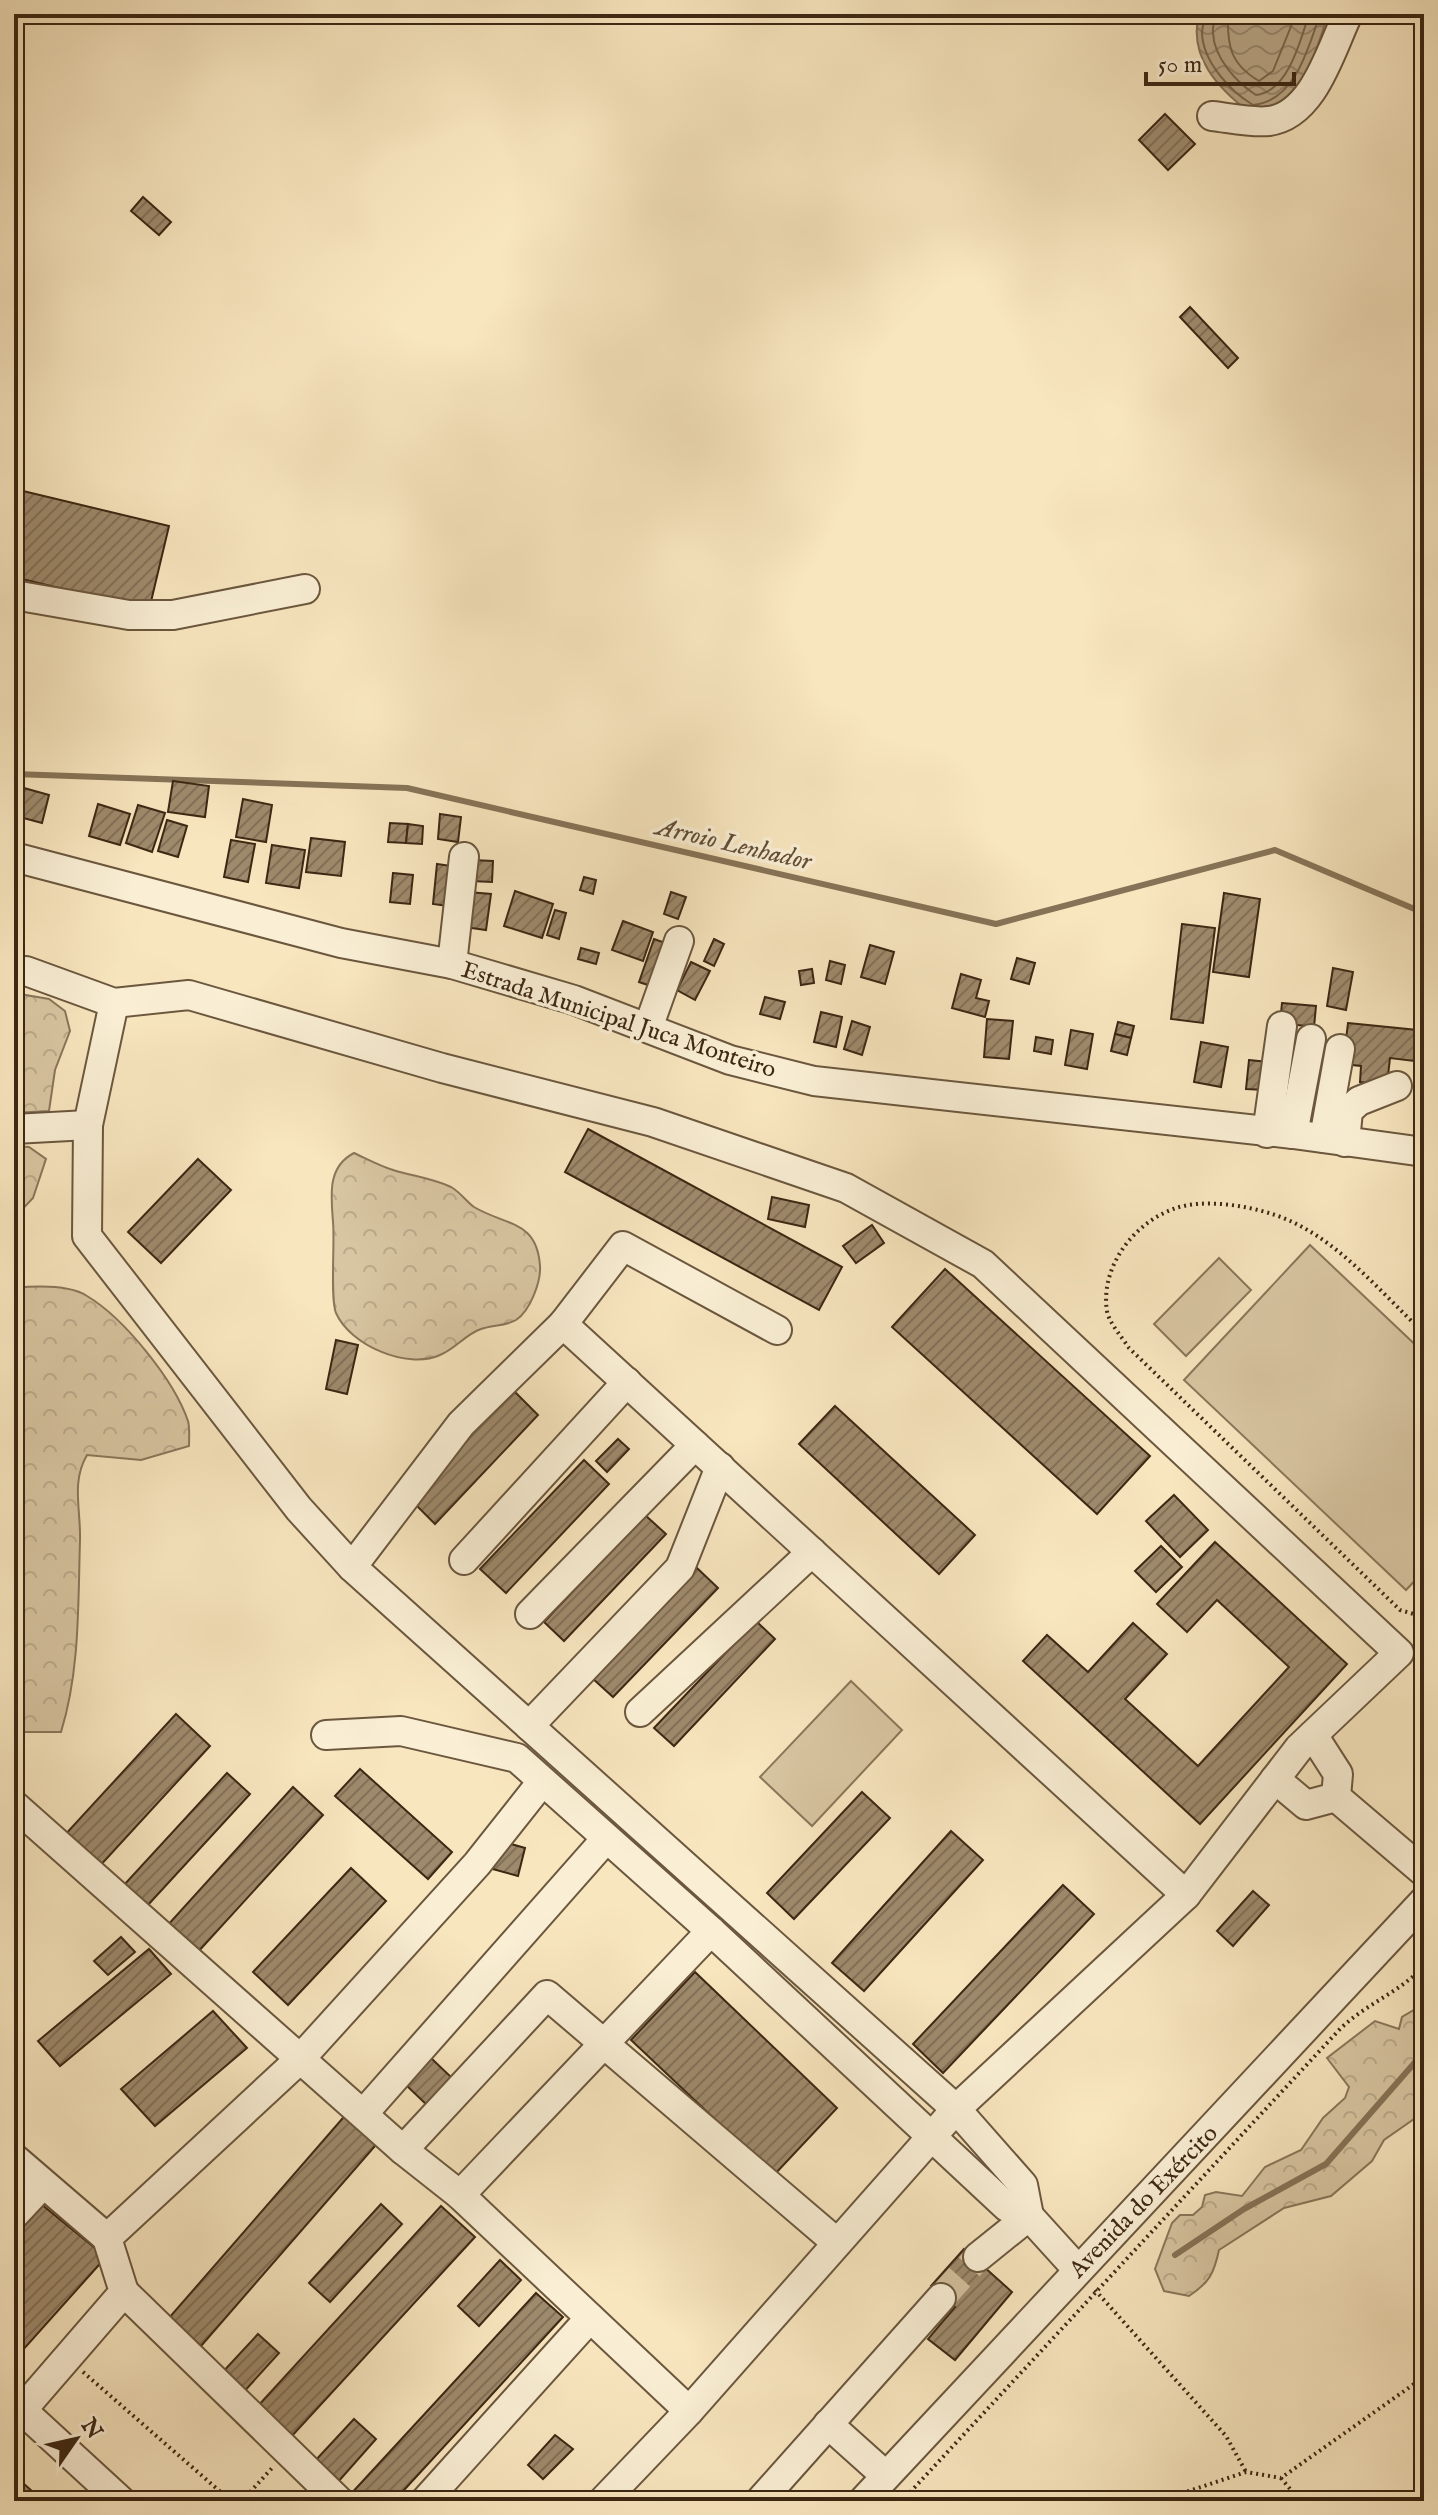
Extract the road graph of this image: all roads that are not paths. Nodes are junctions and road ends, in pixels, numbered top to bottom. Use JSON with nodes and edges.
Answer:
{"nodes":[{"id":1,"x":1348,"y":14,"type":"edge"},
{"id":2,"x":1212,"y":116,"type":"dead end"},
{"id":3,"x":305,"y":589,"type":"dead end"},
{"id":4,"x":14,"y":595,"type":"edge"},
{"id":5,"x":14,"y":857,"type":"edge"},
{"id":6,"x":464,"y":857,"type":"dead end"},
{"id":7,"x":679,"y":941,"type":"dead end"},
{"id":8,"x":452,"y":964,"type":"junction"},
{"id":9,"x":26,"y":971,"type":"dead end"},
{"id":10,"x":114,"y":1003,"type":"junction"},
{"id":11,"x":1282,"y":1026,"type":"dead end"},
{"id":12,"x":648,"y":1028,"type":"junction"},
{"id":13,"x":1311,"y":1039,"type":"dead end"},
{"id":14,"x":1340,"y":1049,"type":"dead end"},
{"id":15,"x":1397,"y":1086,"type":"dead end"},
{"id":16,"x":88,"y":1125,"type":"junction"},
{"id":17,"x":14,"y":1129,"type":"edge"},
{"id":18,"x":1280,"y":1133,"type":"junction"},
{"id":19,"x":1335,"y":1140,"type":"junction"},
{"id":20,"x":1424,"y":1152,"type":"edge"},
{"id":21,"x":563,"y":1324,"type":"junction"},
{"id":22,"x":777,"y":1330,"type":"dead end"},
{"id":23,"x":627,"y":1382,"type":"junction"},
{"id":24,"x":695,"y":1445,"type":"junction"},
{"id":25,"x":720,"y":1467,"type":"junction"},
{"id":26,"x":812,"y":1552,"type":"junction"},
{"id":27,"x":464,"y":1560,"type":"dead end"},
{"id":28,"x":352,"y":1567,"type":"junction"},
{"id":29,"x":530,"y":1614,"type":"dead end"},
{"id":30,"x":640,"y":1712,"type":"dead end"},
{"id":31,"x":529,"y":1726,"type":"junction"},
{"id":32,"x":326,"y":1735,"type":"dead end"},
{"id":33,"x":1313,"y":1735,"type":"junction"},
{"id":34,"x":1275,"y":1779,"type":"junction"},
{"id":35,"x":541,"y":1783,"type":"junction"},
{"id":36,"x":1336,"y":1797,"type":"junction"},
{"id":37,"x":14,"y":1805,"type":"edge"},
{"id":38,"x":605,"y":1840,"type":"junction"},
{"id":39,"x":1424,"y":1872,"type":"edge"},
{"id":40,"x":1186,"y":1895,"type":"junction"},
{"id":41,"x":1424,"y":1901,"type":"edge"},
{"id":42,"x":711,"y":1931,"type":"junction"},
{"id":43,"x":604,"y":2043,"type":"junction"},
{"id":44,"x":300,"y":2059,"type":"junction"},
{"id":45,"x":956,"y":2109,"type":"junction"},
{"id":46,"x":363,"y":2114,"type":"junction"},
{"id":47,"x":931,"y":2137,"type":"junction"},
{"id":48,"x":403,"y":2150,"type":"junction"},
{"id":49,"x":14,"y":2158,"type":"edge"},
{"id":50,"x":42,"y":2185,"type":"junction"},
{"id":51,"x":460,"y":2195,"type":"junction"},
{"id":52,"x":14,"y":2215,"type":"edge"},
{"id":53,"x":1029,"y":2216,"type":"junction"},
{"id":54,"x":107,"y":2238,"type":"junction"},
{"id":55,"x":836,"y":2242,"type":"junction"},
{"id":56,"x":978,"y":2257,"type":"tunnel mouth"},
{"id":57,"x":1086,"y":2280,"type":"junction"},
{"id":58,"x":124,"y":2292,"type":"junction"},
{"id":59,"x":941,"y":2298,"type":"tunnel mouth"},
{"id":60,"x":590,"y":2318,"type":"junction"},
{"id":61,"x":689,"y":2411,"type":"junction"},
{"id":62,"x":18,"y":2412,"type":"edge"},
{"id":63,"x":828,"y":2424,"type":"junction"},
{"id":64,"x":886,"y":2476,"type":"junction"},
{"id":65,"x":121,"y":2501,"type":"edge"},
{"id":66,"x":339,"y":2501,"type":"edge"},
{"id":67,"x":425,"y":2501,"type":"edge"},
{"id":68,"x":603,"y":2501,"type":"edge"},
{"id":69,"x":760,"y":2501,"type":"edge"},
{"id":70,"x":863,"y":2501,"type":"edge"}],
"edges":[{"from":1,"to":2,"type":"street"},
{"from":3,"to":4,"type":"street"},
{"from":5,"to":8,"type":"street","name":"Estrada Municipal Juca Monteiro"},
{"from":6,"to":8,"type":"street"},
{"from":7,"to":12,"type":"street"},
{"from":8,"to":12,"type":"street","name":"Estrada Municipal Juca Monteiro"},
{"from":9,"to":10,"type":"street"},
{"from":10,"to":16,"type":"street"},
{"from":10,"to":33,"type":"street"},
{"from":11,"to":18,"type":"street"},
{"from":12,"to":18,"type":"street","name":"Estrada Municipal Juca Monteiro"},
{"from":13,"to":18,"type":"street"},
{"from":14,"to":19,"type":"street"},
{"from":15,"to":19,"type":"street"},
{"from":16,"to":17,"type":"street"},
{"from":16,"to":28,"type":"street"},
{"from":18,"to":19,"type":"street","name":"Estrada Municipal Juca Monteiro"},
{"from":19,"to":20,"type":"street","name":"Estrada Municipal Juca Monteiro"},
{"from":21,"to":22,"type":"street"},
{"from":21,"to":23,"type":"street"},
{"from":21,"to":28,"type":"street"},
{"from":23,"to":24,"type":"street"},
{"from":23,"to":27,"type":"street"},
{"from":24,"to":25,"type":"street"},
{"from":24,"to":29,"type":"street"},
{"from":25,"to":26,"type":"street"},
{"from":25,"to":31,"type":"street"},
{"from":26,"to":30,"type":"street"},
{"from":26,"to":40,"type":"street"},
{"from":28,"to":31,"type":"street"},
{"from":31,"to":45,"type":"street"},
{"from":32,"to":35,"type":"street"},
{"from":33,"to":34,"type":"street"},
{"from":33,"to":36,"type":"street"},
{"from":34,"to":36,"type":"street"},
{"from":34,"to":40,"type":"street"},
{"from":35,"to":38,"type":"street"},
{"from":35,"to":44,"type":"street"},
{"from":36,"to":39,"type":"street"},
{"from":37,"to":44,"type":"street"},
{"from":38,"to":42,"type":"street"},
{"from":38,"to":46,"type":"street"},
{"from":40,"to":45,"type":"street"},
{"from":41,"to":57,"type":"street","name":"Avenida do Exército"},
{"from":42,"to":43,"type":"street"},
{"from":42,"to":47,"type":"street"},
{"from":43,"to":48,"type":"street"},
{"from":43,"to":51,"type":"street"},
{"from":43,"to":55,"type":"street"},
{"from":44,"to":46,"type":"street"},
{"from":44,"to":54,"type":"street"},
{"from":45,"to":47,"type":"street"},
{"from":45,"to":53,"type":"street"},
{"from":46,"to":48,"type":"street"},
{"from":47,"to":53,"type":"street"},
{"from":47,"to":55,"type":"street"},
{"from":48,"to":51,"type":"street"},
{"from":49,"to":50,"type":"street"},
{"from":50,"to":52,"type":"street"},
{"from":50,"to":54,"type":"street"},
{"from":51,"to":60,"type":"street"},
{"from":53,"to":56,"type":"street"},
{"from":53,"to":57,"type":"street"},
{"from":54,"to":58,"type":"street"},
{"from":55,"to":61,"type":"street"},
{"from":57,"to":64,"type":"street","name":"Avenida do Exército"},
{"from":58,"to":62,"type":"street"},
{"from":58,"to":66,"type":"street"},
{"from":59,"to":63,"type":"street"},
{"from":60,"to":61,"type":"street"},
{"from":60,"to":67,"type":"street"},
{"from":61,"to":68,"type":"street"},
{"from":62,"to":65,"type":"street"},
{"from":63,"to":64,"type":"street"},
{"from":63,"to":69,"type":"street"},
{"from":64,"to":70,"type":"street","name":"Avenida do Exército"}]}
